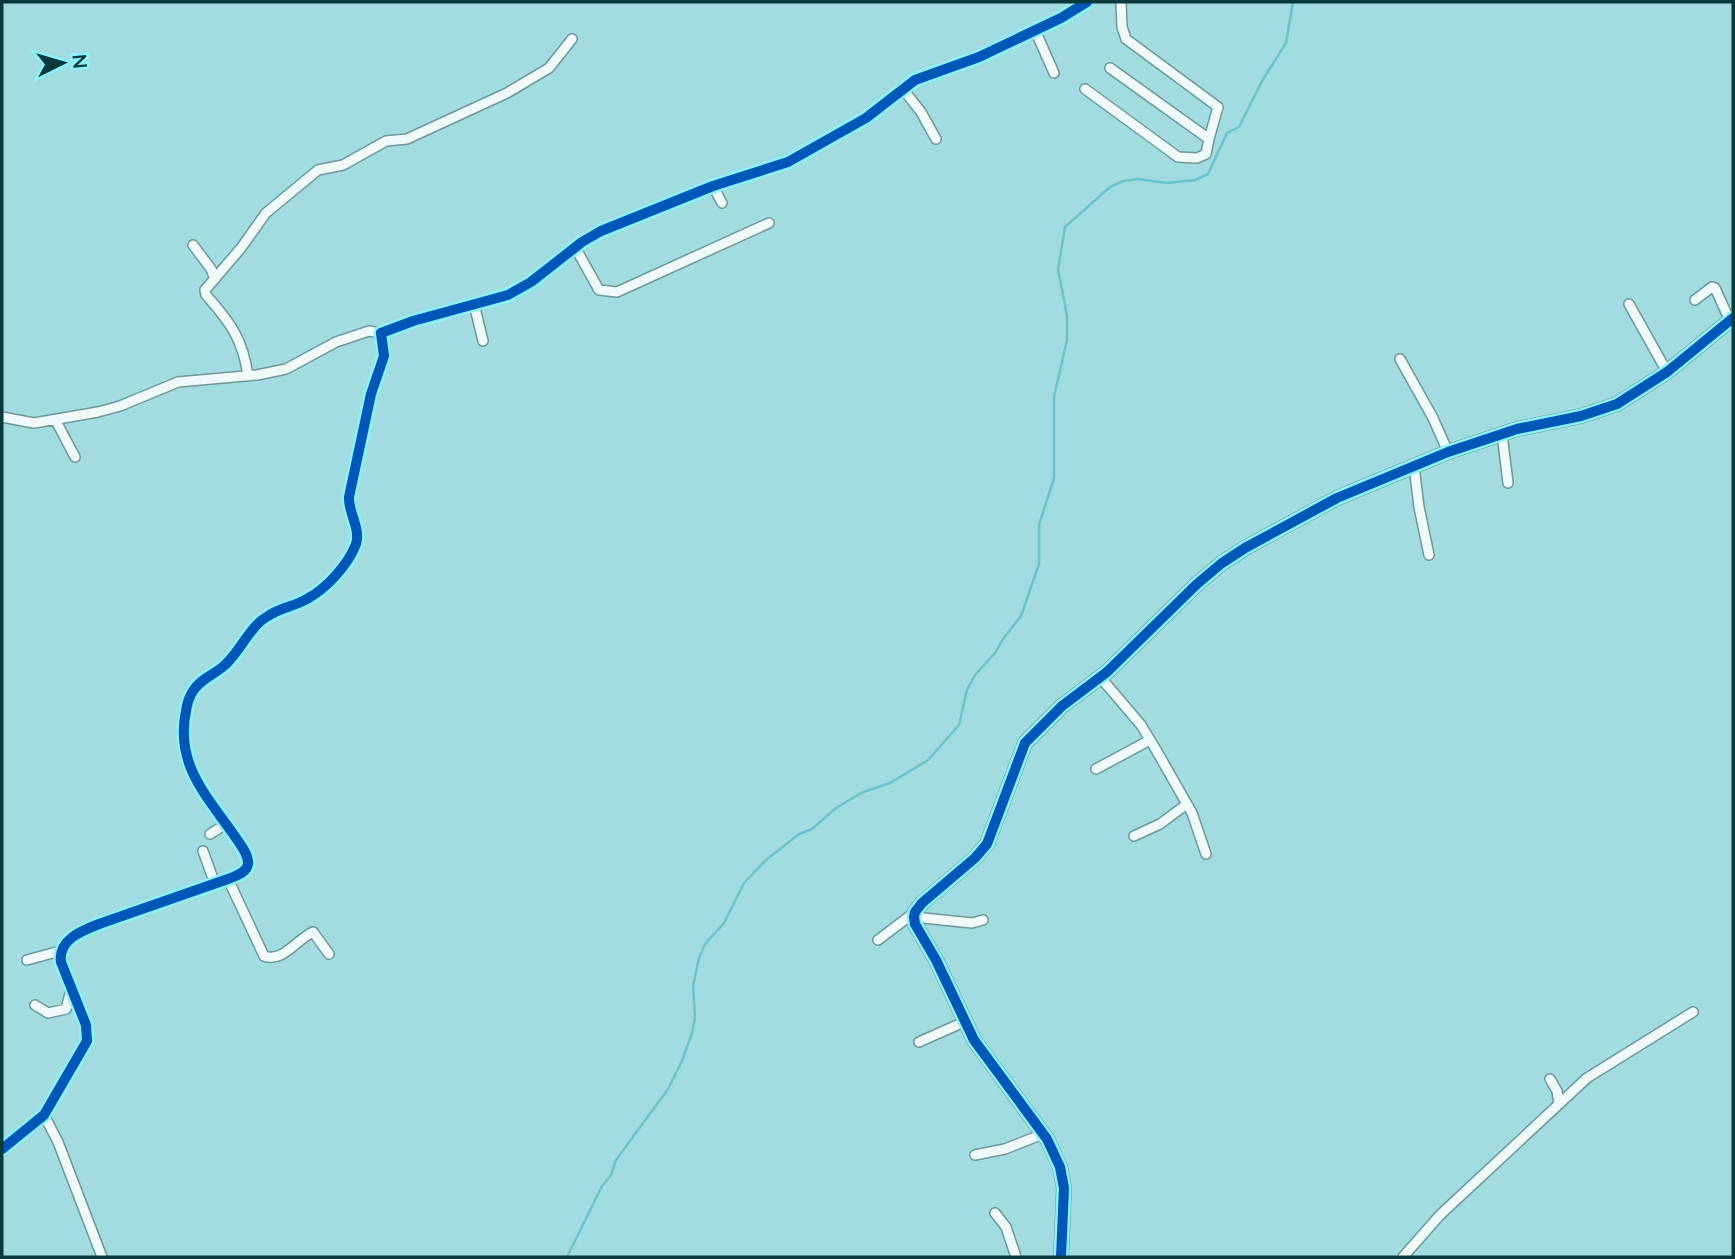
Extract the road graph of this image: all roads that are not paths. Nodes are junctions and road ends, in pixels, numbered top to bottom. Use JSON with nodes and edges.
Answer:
{"nodes":[{"id":1,"x":1087,"y":2,"type":"edge"},
{"id":2,"x":1121,"y":2,"type":"edge"},
{"id":3,"x":1035,"y":30,"type":"junction"},
{"id":4,"x":572,"y":39,"type":"dead end"},
{"id":5,"x":1110,"y":68,"type":"dead end"},
{"id":6,"x":1054,"y":73,"type":"dead end"},
{"id":7,"x":902,"y":88,"type":"junction"},
{"id":8,"x":1084,"y":89,"type":"dead end"},
{"id":9,"x":936,"y":139,"type":"dead end"},
{"id":10,"x":1209,"y":139,"type":"junction"},
{"id":11,"x":713,"y":186,"type":"junction"},
{"id":12,"x":722,"y":203,"type":"dead end"},
{"id":13,"x":769,"y":223,"type":"dead end"},
{"id":14,"x":194,"y":246,"type":"dead end"},
{"id":15,"x":575,"y":247,"type":"junction"},
{"id":16,"x":215,"y":279,"type":"junction"},
{"id":17,"x":1695,"y":300,"type":"dead end"},
{"id":18,"x":474,"y":304,"type":"junction"},
{"id":19,"x":1629,"y":304,"type":"dead end"},
{"id":20,"x":1732,"y":320,"type":"edge"},
{"id":21,"x":381,"y":333,"type":"junction"},
{"id":22,"x":483,"y":341,"type":"dead end"},
{"id":23,"x":1400,"y":359,"type":"dead end"},
{"id":24,"x":1667,"y":372,"type":"junction"},
{"id":25,"x":248,"y":376,"type":"junction"},
{"id":26,"x":2,"y":417,"type":"edge"},
{"id":27,"x":56,"y":421,"type":"junction"},
{"id":28,"x":1502,"y":435,"type":"junction"},
{"id":29,"x":1448,"y":452,"type":"junction"},
{"id":30,"x":75,"y":457,"type":"dead end"},
{"id":31,"x":1414,"y":466,"type":"junction"},
{"id":32,"x":1508,"y":483,"type":"dead end"},
{"id":33,"x":1429,"y":555,"type":"dead end"},
{"id":34,"x":1101,"y":678,"type":"junction"},
{"id":35,"x":1150,"y":740,"type":"junction"},
{"id":36,"x":1096,"y":769,"type":"dead end"},
{"id":37,"x":1187,"y":804,"type":"junction"},
{"id":38,"x":226,"y":824,"type":"junction"},
{"id":39,"x":210,"y":834,"type":"dead end"},
{"id":40,"x":1134,"y":836,"type":"dead end"},
{"id":41,"x":203,"y":851,"type":"dead end"},
{"id":42,"x":1206,"y":854,"type":"dead end"},
{"id":43,"x":228,"y":879,"type":"junction"},
{"id":44,"x":215,"y":884,"type":"junction"},
{"id":45,"x":914,"y":915,"type":"junction"},
{"id":46,"x":983,"y":920,"type":"dead end"},
{"id":47,"x":878,"y":940,"type":"dead end"},
{"id":48,"x":60,"y":951,"type":"junction"},
{"id":49,"x":329,"y":954,"type":"dead end"},
{"id":50,"x":27,"y":960,"type":"dead end"},
{"id":51,"x":72,"y":987,"type":"junction"},
{"id":52,"x":35,"y":1005,"type":"dead end"},
{"id":53,"x":1693,"y":1012,"type":"dead end"},
{"id":54,"x":964,"y":1022,"type":"junction"},
{"id":55,"x":919,"y":1042,"type":"dead end"},
{"id":56,"x":1550,"y":1079,"type":"dead end"},
{"id":57,"x":1559,"y":1104,"type":"junction"},
{"id":58,"x":44,"y":1115,"type":"junction"},
{"id":59,"x":1043,"y":1134,"type":"junction"},
{"id":60,"x":2,"y":1149,"type":"edge"},
{"id":61,"x":975,"y":1155,"type":"dead end"},
{"id":62,"x":995,"y":1213,"type":"dead end"},
{"id":63,"x":102,"y":1257,"type":"edge"},
{"id":64,"x":1016,"y":1257,"type":"edge"},
{"id":65,"x":1061,"y":1257,"type":"edge"},
{"id":66,"x":1403,"y":1257,"type":"edge"}],
"edges":[{"from":1,"to":3,"type":"street"},
{"from":2,"to":10,"type":"street"},
{"from":3,"to":6,"type":"street"},
{"from":3,"to":7,"type":"street"},
{"from":4,"to":16,"type":"street"},
{"from":5,"to":10,"type":"street"},
{"from":7,"to":9,"type":"street"},
{"from":7,"to":11,"type":"street"},
{"from":8,"to":10,"type":"street"},
{"from":11,"to":12,"type":"street"},
{"from":11,"to":15,"type":"street"},
{"from":13,"to":15,"type":"street"},
{"from":14,"to":16,"type":"street"},
{"from":15,"to":18,"type":"street"},
{"from":16,"to":25,"type":"street"},
{"from":17,"to":20,"type":"street"},
{"from":18,"to":21,"type":"street"},
{"from":18,"to":22,"type":"street"},
{"from":19,"to":24,"type":"street"},
{"from":20,"to":24,"type":"street"},
{"from":21,"to":25,"type":"street"},
{"from":21,"to":38,"type":"street"},
{"from":23,"to":29,"type":"street"},
{"from":24,"to":28,"type":"street"},
{"from":25,"to":27,"type":"street"},
{"from":26,"to":27,"type":"street"},
{"from":27,"to":30,"type":"street"},
{"from":28,"to":29,"type":"street"},
{"from":28,"to":32,"type":"street"},
{"from":29,"to":31,"type":"street"},
{"from":31,"to":33,"type":"street"},
{"from":31,"to":34,"type":"street"},
{"from":34,"to":35,"type":"street"},
{"from":34,"to":45,"type":"street"},
{"from":35,"to":36,"type":"street"},
{"from":35,"to":37,"type":"street"},
{"from":37,"to":40,"type":"street"},
{"from":37,"to":42,"type":"street"},
{"from":38,"to":39,"type":"street"},
{"from":38,"to":43,"type":"street"},
{"from":41,"to":44,"type":"street"},
{"from":43,"to":44,"type":"street"},
{"from":43,"to":49,"type":"street"},
{"from":44,"to":48,"type":"street"},
{"from":45,"to":46,"type":"street"},
{"from":45,"to":47,"type":"street"},
{"from":45,"to":54,"type":"street"},
{"from":48,"to":50,"type":"street"},
{"from":48,"to":51,"type":"street"},
{"from":51,"to":52,"type":"street"},
{"from":51,"to":58,"type":"street"},
{"from":53,"to":57,"type":"street"},
{"from":54,"to":55,"type":"street"},
{"from":54,"to":59,"type":"street"},
{"from":56,"to":57,"type":"street"},
{"from":57,"to":66,"type":"street"},
{"from":58,"to":60,"type":"street"},
{"from":58,"to":63,"type":"street"},
{"from":59,"to":61,"type":"street"},
{"from":59,"to":65,"type":"street"},
{"from":62,"to":64,"type":"street"}]}
